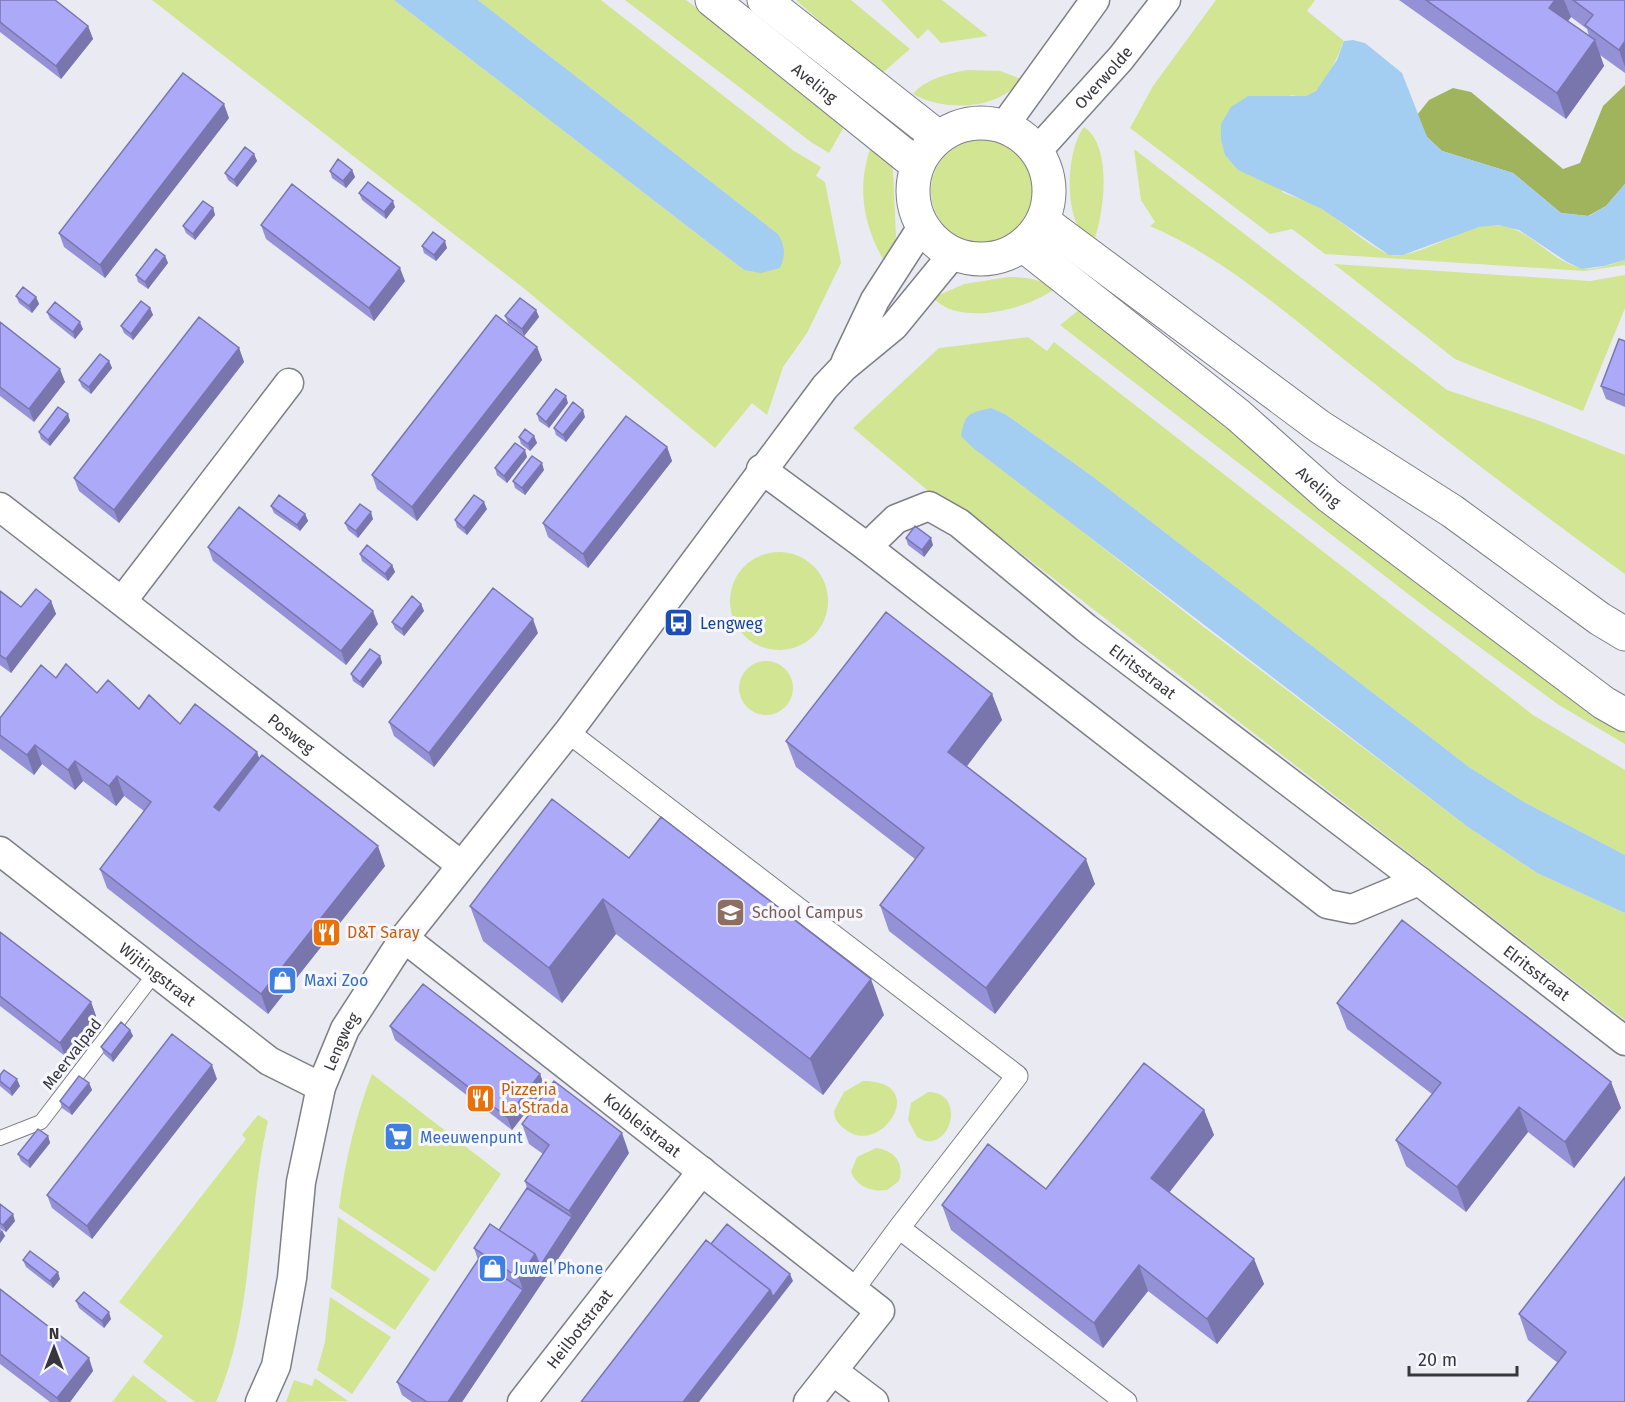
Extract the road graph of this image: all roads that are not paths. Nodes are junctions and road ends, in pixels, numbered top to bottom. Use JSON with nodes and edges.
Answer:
{"nodes":[{"id":1,"x":712,"y":0,"type":"edge"},
{"id":2,"x":764,"y":0,"type":"edge"},
{"id":3,"x":1095,"y":0,"type":"edge"},
{"id":4,"x":1166,"y":0,"type":"edge"},
{"id":5,"x":1004,"y":126,"type":"junction"},
{"id":6,"x":938,"y":137,"type":"junction"},
{"id":7,"x":1037,"y":151,"type":"junction"},
{"id":8,"x":917,"y":165,"type":"junction"},
{"id":9,"x":922,"y":227,"type":"junction"},
{"id":10,"x":1033,"y":233,"type":"junction"},
{"id":11,"x":953,"y":254,"type":"junction"},
{"id":12,"x":843,"y":368,"type":"junction"},
{"id":13,"x":289,"y":383,"type":"dead end"},
{"id":14,"x":761,"y":469,"type":"junction"},
{"id":15,"x":0,"y":507,"type":"edge"},
{"id":16,"x":867,"y":547,"type":"junction"},
{"id":17,"x":123,"y":600,"type":"junction"},
{"id":18,"x":1625,"y":634,"type":"edge"},
{"id":19,"x":1625,"y":715,"type":"edge"},
{"id":20,"x":568,"y":732,"type":"junction"},
{"id":21,"x":0,"y":851,"type":"edge"},
{"id":22,"x":461,"y":864,"type":"junction"},
{"id":23,"x":1419,"y":881,"type":"junction"},
{"id":24,"x":404,"y":938,"type":"junction"},
{"id":25,"x":156,"y":972,"type":"junction"},
{"id":26,"x":1625,"y":1041,"type":"edge"},
{"id":27,"x":321,"y":1087,"type":"junction"},
{"id":28,"x":0,"y":1138,"type":"edge"},
{"id":29,"x":702,"y":1171,"type":"junction"},
{"id":30,"x":899,"y":1228,"type":"junction"},
{"id":31,"x":853,"y":1290,"type":"junction"},
{"id":32,"x":833,"y":1371,"type":"junction"},
{"id":33,"x":260,"y":1402,"type":"edge"},
{"id":34,"x":522,"y":1402,"type":"edge"},
{"id":35,"x":808,"y":1402,"type":"edge"},
{"id":36,"x":873,"y":1402,"type":"edge"},
{"id":37,"x":1126,"y":1402,"type":"edge"}],
"edges":[{"from":1,"to":8,"type":"main road","name":"Aveling"},
{"from":2,"to":6,"type":"main road","name":"Aveling"},
{"from":3,"to":5,"type":"street"},
{"from":4,"to":7,"type":"street","name":"Overwolde"},
{"from":5,"to":6,"type":"main road"},
{"from":5,"to":7,"type":"main road"},
{"from":6,"to":8,"type":"main road"},
{"from":7,"to":10,"type":"main road"},
{"from":8,"to":9,"type":"main road"},
{"from":9,"to":11,"type":"main road"},
{"from":9,"to":12,"type":"street","name":"Lengweg"},
{"from":10,"to":11,"type":"main road"},
{"from":10,"to":18,"type":"main road"},
{"from":10,"to":19,"type":"main road","name":"Aveling"},
{"from":11,"to":12,"type":"street","name":"Lengweg"},
{"from":12,"to":14,"type":"street","name":"Lengweg"},
{"from":13,"to":17,"type":"street"},
{"from":14,"to":16,"type":"street"},
{"from":14,"to":20,"type":"street","name":"Lengweg"},
{"from":15,"to":17,"type":"street","name":"Posweg"},
{"from":16,"to":23,"type":"street"},
{"from":16,"to":23,"type":"street","name":"Elritsstraat"},
{"from":17,"to":22,"type":"street","name":"Posweg"},
{"from":20,"to":22,"type":"street","name":"Lengweg"},
{"from":20,"to":30,"type":"street"},
{"from":21,"to":25,"type":"street","name":"Wijtingstraat"},
{"from":22,"to":24,"type":"street","name":"Lengweg"},
{"from":23,"to":26,"type":"street","name":"Elritsstraat"},
{"from":24,"to":27,"type":"street","name":"Lengweg"},
{"from":24,"to":29,"type":"street","name":"Kolbleistraat"},
{"from":25,"to":27,"type":"street","name":"Wijtingstraat"},
{"from":25,"to":28,"type":"lane","name":"Meervalpad"},
{"from":27,"to":33,"type":"street","name":"Lengweg"},
{"from":29,"to":31,"type":"street","name":"Kolbleistraat"},
{"from":29,"to":34,"type":"street","name":"Heilbotstraat"},
{"from":30,"to":31,"type":"street"},
{"from":30,"to":37,"type":"street"},
{"from":31,"to":32,"type":"street","name":"Kolbleistraat"},
{"from":32,"to":35,"type":"street"},
{"from":32,"to":36,"type":"street"}]}
